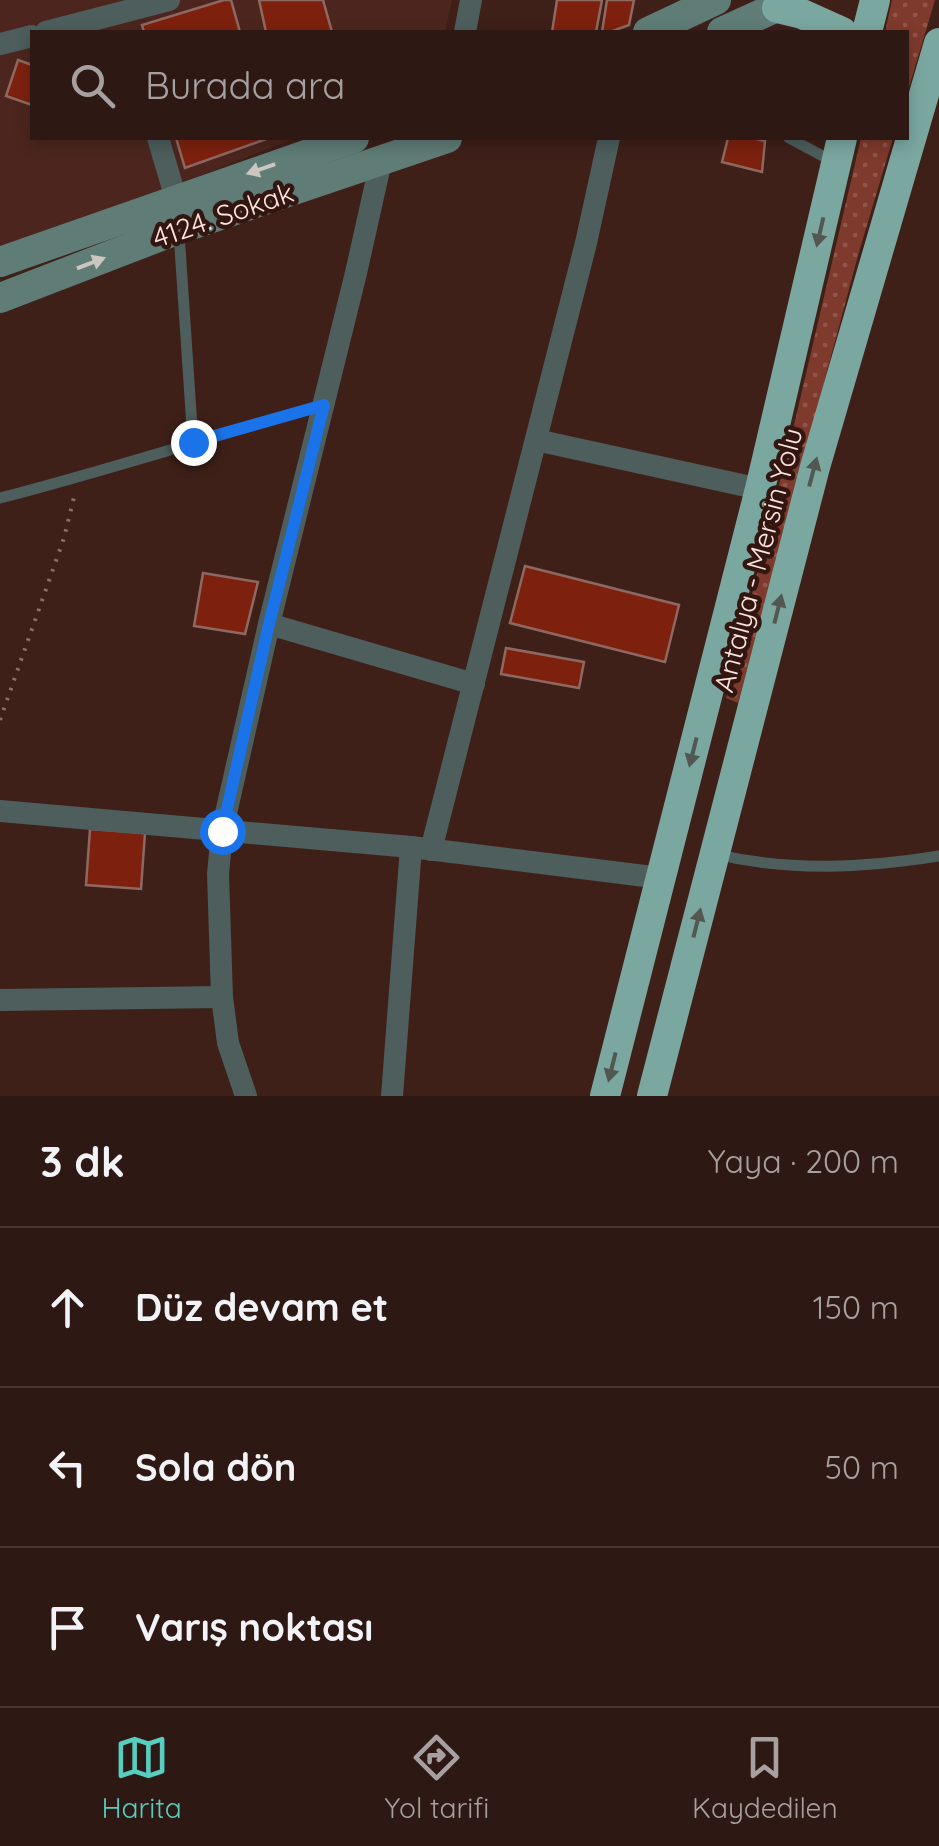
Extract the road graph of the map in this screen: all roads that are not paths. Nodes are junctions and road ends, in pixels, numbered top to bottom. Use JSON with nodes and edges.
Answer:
{"nodes":[{"id":1,"x":169,"y":0,"type":"edge"},
{"id":2,"x":471,"y":0,"type":"edge"},
{"id":3,"x":716,"y":0,"type":"edge"},
{"id":4,"x":875,"y":0,"type":"edge"},
{"id":5,"x":784,"y":4,"type":"edge"},
{"id":6,"x":128,"y":15,"type":"edge"},
{"id":7,"x":56,"y":30,"type":"edge"},
{"id":8,"x":464,"y":30,"type":"edge"},
{"id":9,"x":652,"y":30,"type":"edge"},
{"id":10,"x":726,"y":30,"type":"edge"},
{"id":11,"x":838,"y":30,"type":"edge"},
{"id":12,"x":868,"y":30,"type":"edge"},
{"id":13,"x":30,"y":36,"type":"edge"},
{"id":14,"x":939,"y":43,"type":"edge"},
{"id":15,"x":0,"y":44,"type":"edge"},
{"id":16,"x":158,"y":140,"type":"edge"},
{"id":17,"x":349,"y":140,"type":"edge"},
{"id":18,"x":441,"y":140,"type":"edge"},
{"id":19,"x":610,"y":140,"type":"edge"},
{"id":20,"x":798,"y":140,"type":"edge"},
{"id":21,"x":840,"y":150,"type":"edge"},
{"id":22,"x":381,"y":160,"type":"junction"},
{"id":23,"x":177,"y":214,"type":"junction"},
{"id":24,"x":0,"y":262,"type":"edge"},
{"id":25,"x":0,"y":298,"type":"edge"},
{"id":26,"x":324,"y":405,"type":"junction"},
{"id":27,"x":536,"y":440,"type":"junction"},
{"id":28,"x":193,"y":442,"type":"junction"},
{"id":29,"x":760,"y":489,"type":"junction"},
{"id":30,"x":0,"y":498,"type":"edge"},
{"id":31,"x":269,"y":624,"type":"junction"},
{"id":32,"x":474,"y":684,"type":"junction"},
{"id":33,"x":0,"y":811,"type":"edge"},
{"id":34,"x":222,"y":831,"type":"junction"},
{"id":35,"x":421,"y":849,"type":"junction"},
{"id":36,"x":715,"y":854,"type":"junction"},
{"id":37,"x":939,"y":856,"type":"edge"},
{"id":38,"x":661,"y":878,"type":"junction"},
{"id":39,"x":222,"y":997,"type":"junction"},
{"id":40,"x":0,"y":1000,"type":"edge"},
{"id":41,"x":246,"y":1096,"type":"edge"},
{"id":42,"x":392,"y":1096,"type":"edge"},
{"id":43,"x":605,"y":1096,"type":"edge"},
{"id":44,"x":652,"y":1096,"type":"edge"}],
"edges":[{"from":1,"to":6,"type":"street"},
{"from":2,"to":8,"type":"street"},
{"from":3,"to":9,"type":"main road"},
{"from":4,"to":12,"type":"highway"},
{"from":5,"to":10,"type":"main road"},
{"from":5,"to":11,"type":"highway"},
{"from":6,"to":7,"type":"street"},
{"from":13,"to":15,"type":"street"},
{"from":36,"to":14,"type":"highway","name":"Antalya - Mersin Yolu","one_way":true},
{"from":16,"to":23,"type":"street"},
{"from":17,"to":23,"type":"main road","one_way":true},
{"from":18,"to":22,"type":"main road","name":"4124. Sokak"},
{"from":19,"to":27,"type":"street"},
{"from":20,"to":21,"type":"lane"},
{"from":21,"to":29,"type":"highway","name":"Antalya - Mersin Yolu","one_way":true},
{"from":22,"to":23,"type":"main road","name":"4124. Sokak"},
{"from":22,"to":26,"type":"street"},
{"from":23,"to":24,"type":"main road"},
{"from":25,"to":23,"type":"main road","name":"4124. Sokak","one_way":true},
{"from":23,"to":28,"type":"lane"},
{"from":26,"to":28,"type":"lane"},
{"from":26,"to":31,"type":"street"},
{"from":27,"to":29,"type":"street"},
{"from":27,"to":32,"type":"street"},
{"from":28,"to":30,"type":"lane"},
{"from":29,"to":38,"type":"highway","name":"Antalya - Mersin Yolu","one_way":true},
{"from":31,"to":32,"type":"street"},
{"from":31,"to":34,"type":"street"},
{"from":32,"to":35,"type":"street"},
{"from":33,"to":34,"type":"street"},
{"from":34,"to":35,"type":"street"},
{"from":34,"to":39,"type":"street"},
{"from":35,"to":38,"type":"street"},
{"from":35,"to":42,"type":"street"},
{"from":36,"to":37,"type":"lane"},
{"from":44,"to":36,"type":"highway","name":"Antalya - Mersin Yolu","one_way":true},
{"from":38,"to":43,"type":"highway","name":"Antalya - Mersin Yolu","one_way":true},
{"from":39,"to":40,"type":"street"},
{"from":39,"to":41,"type":"street"}]}
